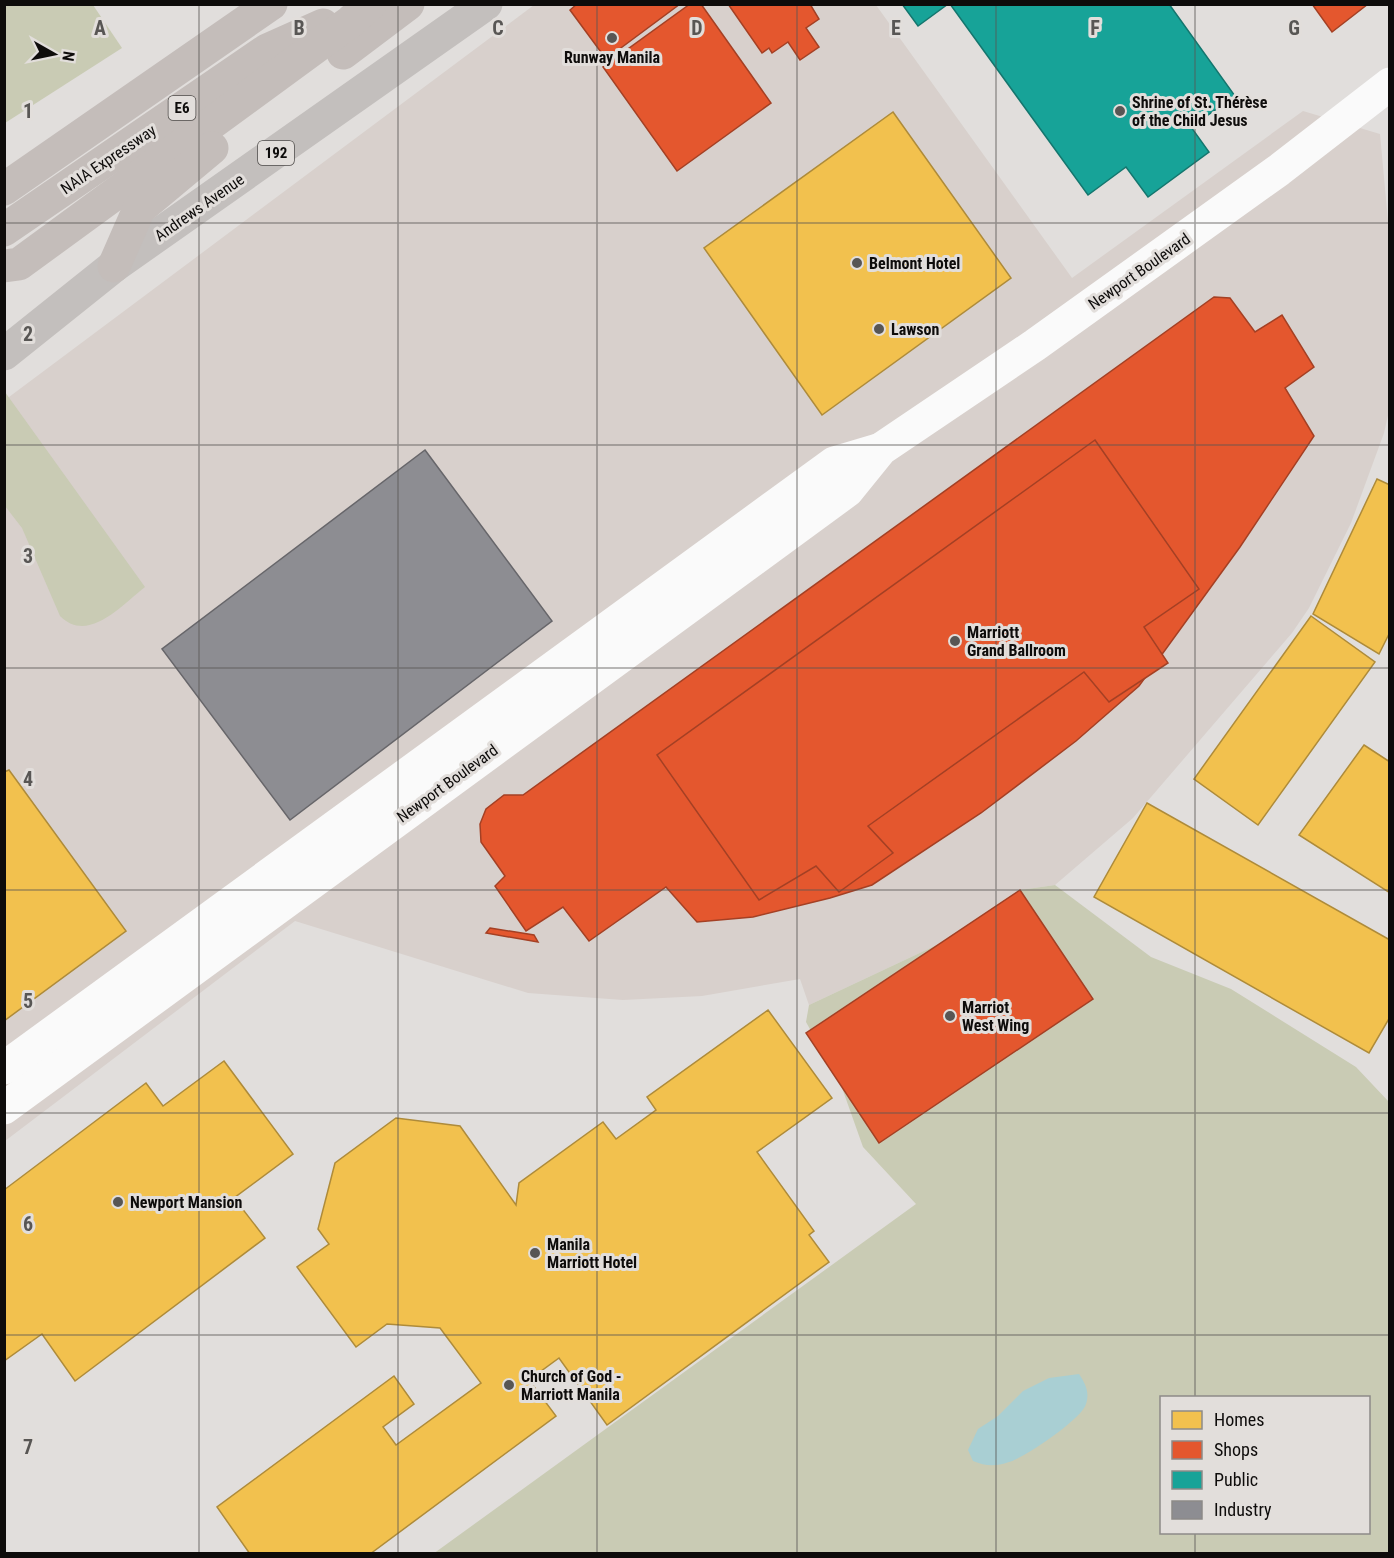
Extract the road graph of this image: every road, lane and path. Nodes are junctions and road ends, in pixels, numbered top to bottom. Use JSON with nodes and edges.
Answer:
{"nodes":[{"id":1,"x":257,"y":4,"type":"edge"},
{"id":2,"x":271,"y":4,"type":"edge"},
{"id":3,"x":370,"y":4,"type":"edge"},
{"id":4,"x":408,"y":4,"type":"edge"},
{"id":5,"x":486,"y":4,"type":"edge"},
{"id":6,"x":1389,"y":84,"type":"edge"},
{"id":7,"x":4,"y":180,"type":"edge"},
{"id":8,"x":4,"y":189,"type":"edge"},
{"id":9,"x":4,"y":230,"type":"edge"},
{"id":10,"x":4,"y":266,"type":"edge"},
{"id":11,"x":114,"y":266,"type":"junction"},
{"id":12,"x":4,"y":354,"type":"edge"},
{"id":13,"x":881,"y":449,"type":"junction"},
{"id":14,"x":4,"y":1068,"type":"edge"},
{"id":15,"x":4,"y":1108,"type":"edge"}],
"edges":[{"from":1,"to":7,"type":"main road"},
{"from":2,"to":8,"type":"highway","name":"NAIA Expressway","number":"E6"},
{"from":3,"to":9,"type":"highway","name":"NAIA Expressway","number":"E6"},
{"from":3,"to":10,"type":"highway"},
{"from":4,"to":11,"type":"highway"},
{"from":5,"to":11,"type":"main road","name":"Andrews Avenue","number":"192"},
{"from":6,"to":13,"type":"street","name":"Newport Boulevard"},
{"from":11,"to":12,"type":"main road","name":"Andrews Avenue","number":"192"},
{"from":13,"to":14,"type":"street","name":"Newport Boulevard"},
{"from":13,"to":15,"type":"street","name":"Newport Boulevard"}]}
